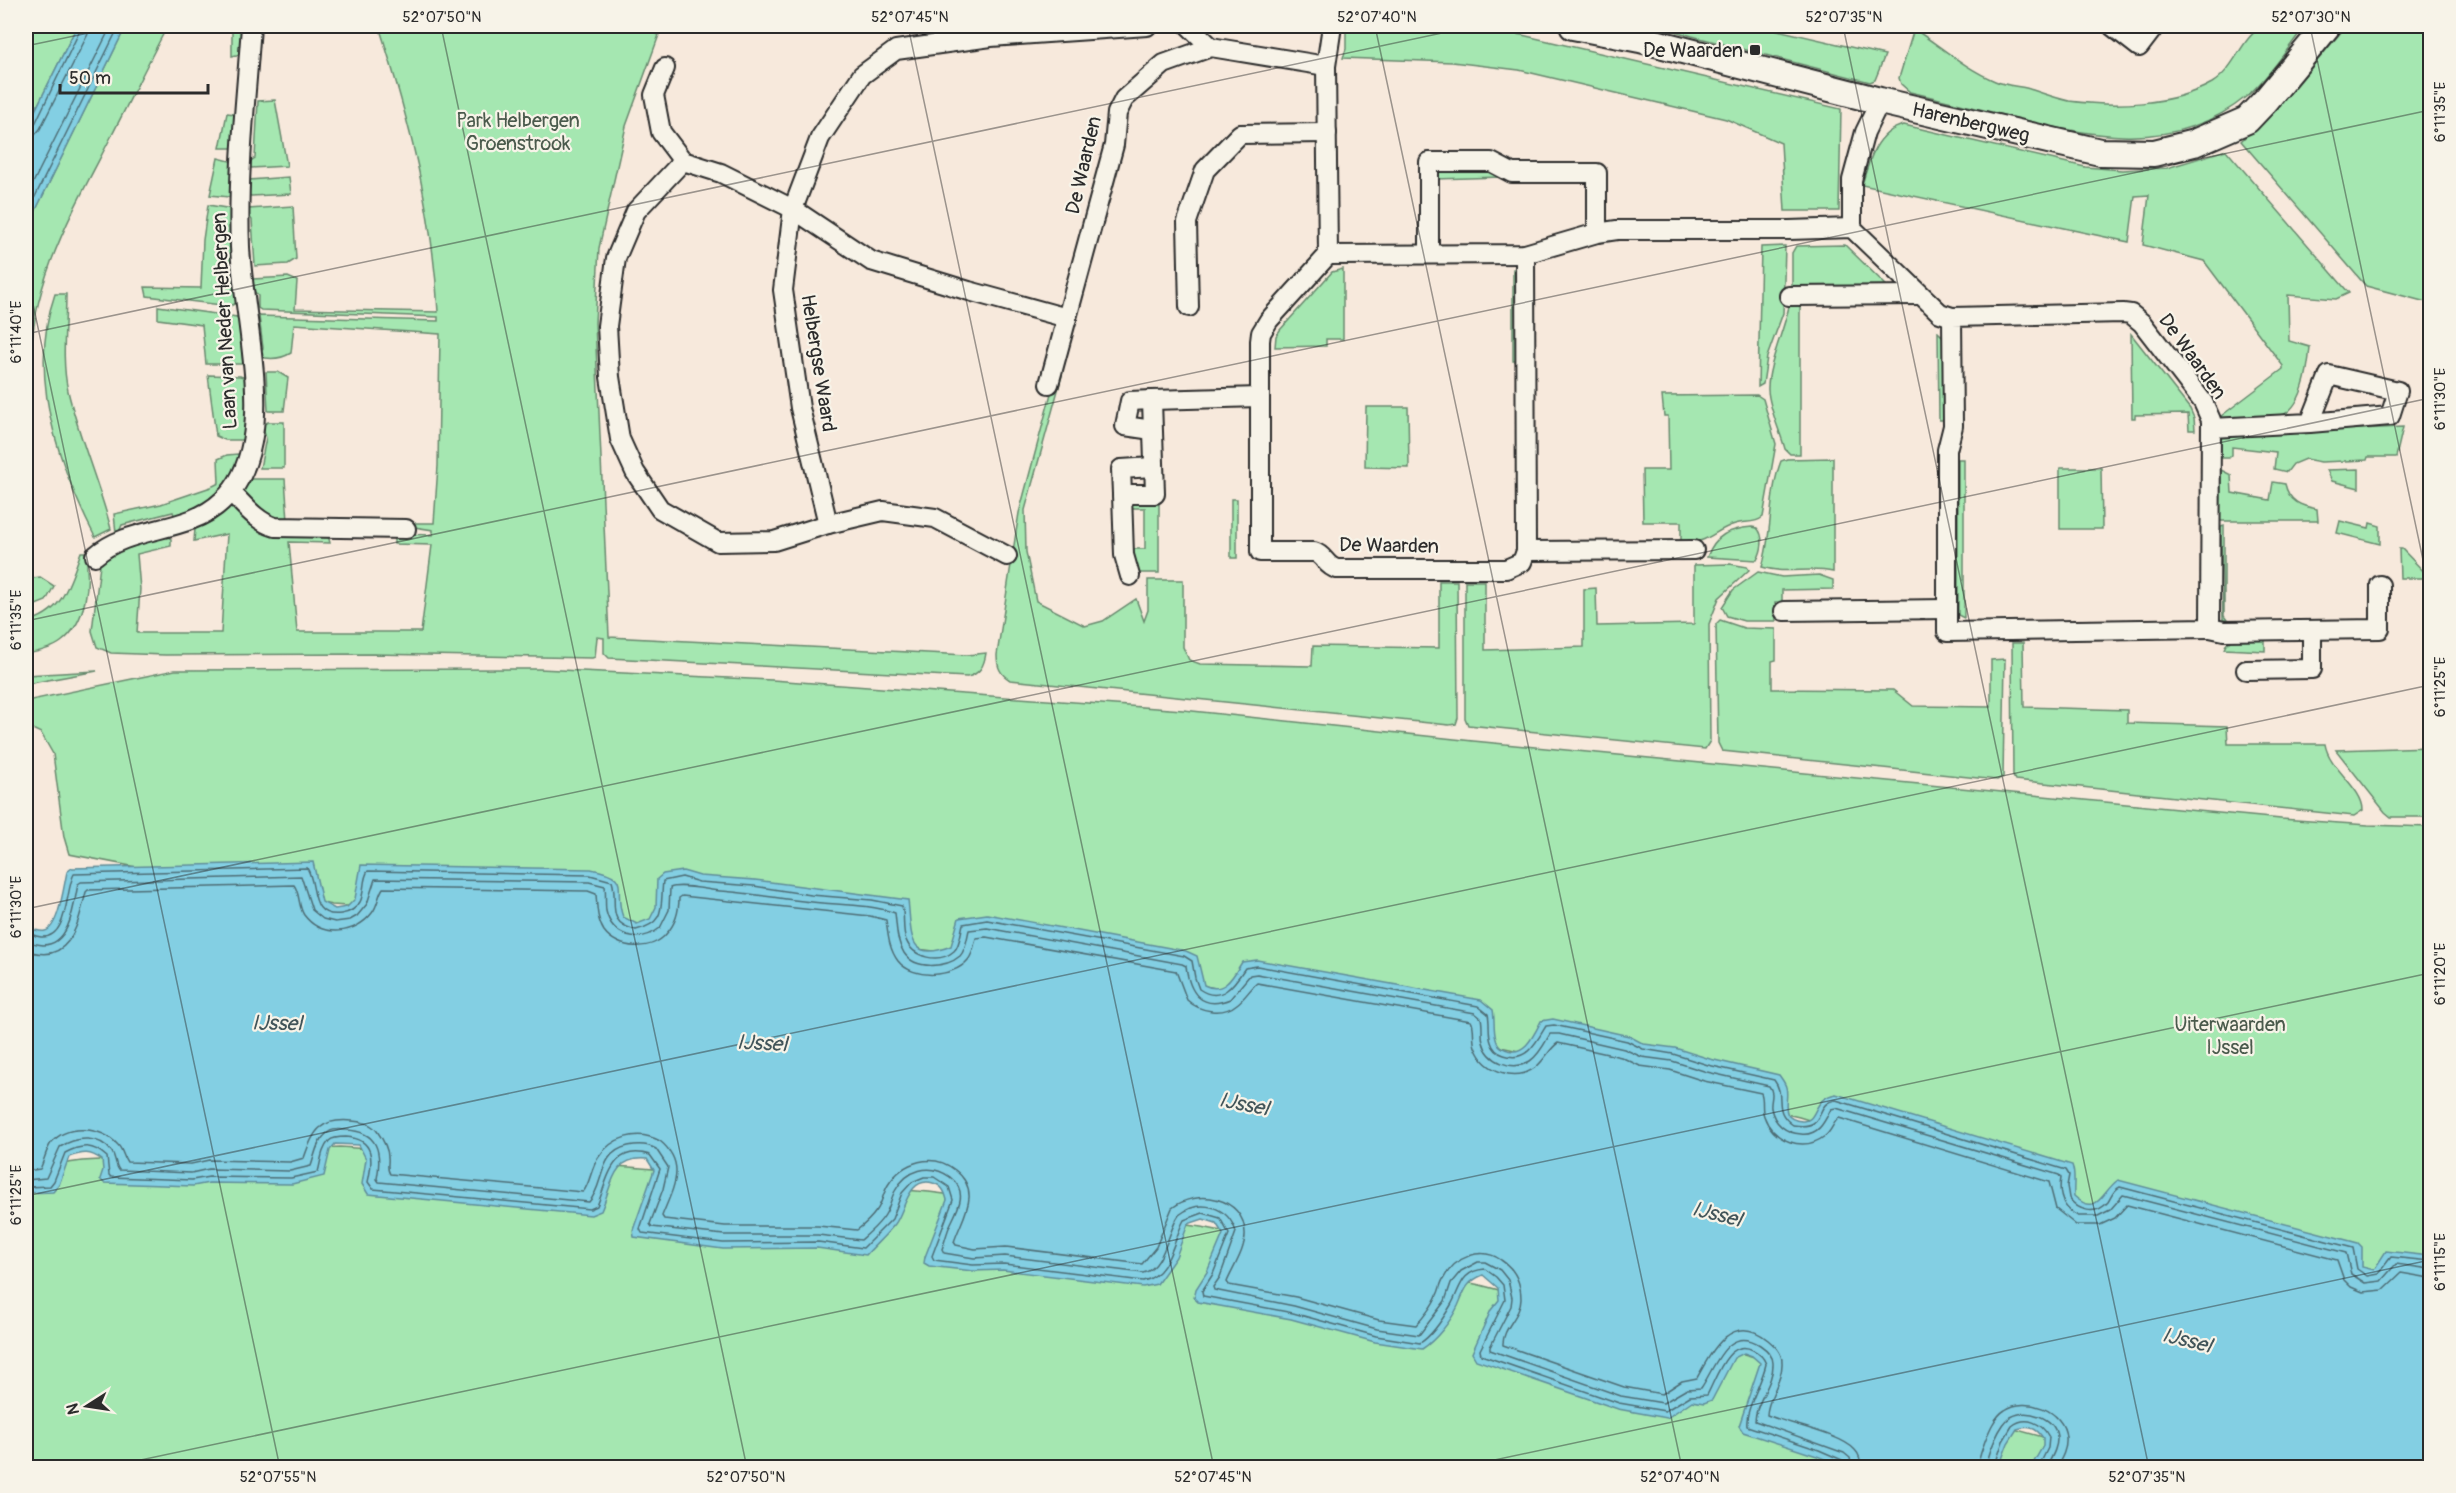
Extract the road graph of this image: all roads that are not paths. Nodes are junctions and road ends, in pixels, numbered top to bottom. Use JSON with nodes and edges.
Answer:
{"nodes":[{"id":1,"x":250,"y":26,"type":"edge"},
{"id":2,"x":1147,"y":26,"type":"edge"},
{"id":3,"x":1189,"y":26,"type":"edge"},
{"id":4,"x":1332,"y":26,"type":"edge"},
{"id":5,"x":1574,"y":26,"type":"edge"},
{"id":6,"x":2112,"y":26,"type":"edge"},
{"id":7,"x":2156,"y":26,"type":"edge"},
{"id":8,"x":2327,"y":26,"type":"edge"},
{"id":9,"x":1640,"y":32,"type":"edge"},
{"id":10,"x":1211,"y":47,"type":"junction"},
{"id":11,"x":1326,"y":66,"type":"junction"},
{"id":12,"x":666,"y":68,"type":"dead end"},
{"id":13,"x":1880,"y":101,"type":"junction"},
{"id":14,"x":1327,"y":133,"type":"junction"},
{"id":15,"x":683,"y":161,"type":"junction"},
{"id":16,"x":793,"y":209,"type":"junction"},
{"id":17,"x":1852,"y":228,"type":"junction"},
{"id":18,"x":1597,"y":233,"type":"junction"},
{"id":19,"x":1429,"y":254,"type":"junction"},
{"id":20,"x":1525,"y":254,"type":"junction"},
{"id":21,"x":1328,"y":255,"type":"junction"},
{"id":22,"x":1920,"y":295,"type":"junction"},
{"id":23,"x":1789,"y":296,"type":"dead end"},
{"id":24,"x":1189,"y":307,"type":"dead end"},
{"id":25,"x":1952,"y":317,"type":"junction"},
{"id":26,"x":1067,"y":318,"type":"junction"},
{"id":27,"x":1049,"y":384,"type":"dead end"},
{"id":28,"x":1260,"y":397,"type":"junction"},
{"id":29,"x":1152,"y":400,"type":"junction"},
{"id":30,"x":2310,"y":423,"type":"junction"},
{"id":31,"x":2212,"y":428,"type":"junction"},
{"id":32,"x":1152,"y":430,"type":"junction"},
{"id":33,"x":1154,"y":467,"type":"junction"},
{"id":34,"x":231,"y":492,"type":"junction"},
{"id":35,"x":1122,"y":494,"type":"junction"},
{"id":36,"x":828,"y":524,"type":"junction"},
{"id":37,"x":406,"y":529,"type":"dead end"},
{"id":38,"x":1694,"y":550,"type":"dead end"},
{"id":39,"x":1526,"y":551,"type":"junction"},
{"id":40,"x":94,"y":556,"type":"dead end"},
{"id":41,"x":1008,"y":556,"type":"dead end"},
{"id":42,"x":1130,"y":576,"type":"dead end"},
{"id":43,"x":2380,"y":585,"type":"dead end"},
{"id":44,"x":1947,"y":609,"type":"junction"},
{"id":45,"x":1784,"y":611,"type":"dead end"},
{"id":46,"x":2211,"y":628,"type":"junction"},
{"id":47,"x":2312,"y":630,"type":"junction"},
{"id":48,"x":2246,"y":670,"type":"dead end"}],
"edges":[{"from":1,"to":34,"type":"street","name":"Laan van Neder Helbergen"},
{"from":2,"to":16,"type":"street","name":"Helbergse Waard"},
{"from":3,"to":10,"type":"street"},
{"from":4,"to":11,"type":"street"},
{"from":5,"to":9,"type":"street","name":"Harenbergweg"},
{"from":6,"to":7,"type":"street"},
{"from":8,"to":13,"type":"street","name":"Harenbergweg"},
{"from":9,"to":13,"type":"street","name":"Harenbergweg"},
{"from":10,"to":11,"type":"street","name":"De Waarden"},
{"from":10,"to":26,"type":"street","name":"De Waarden"},
{"from":11,"to":14,"type":"street"},
{"from":12,"to":15,"type":"street"},
{"from":13,"to":17,"type":"street"},
{"from":14,"to":21,"type":"street"},
{"from":14,"to":24,"type":"street"},
{"from":15,"to":16,"type":"street"},
{"from":15,"to":36,"type":"street"},
{"from":16,"to":26,"type":"street"},
{"from":16,"to":36,"type":"street","name":"Helbergse Waard"},
{"from":17,"to":18,"type":"street"},
{"from":17,"to":22,"type":"street"},
{"from":18,"to":19,"type":"street"},
{"from":18,"to":20,"type":"street"},
{"from":19,"to":20,"type":"street"},
{"from":19,"to":21,"type":"street"},
{"from":20,"to":39,"type":"street"},
{"from":21,"to":28,"type":"street","name":"De Waarden"},
{"from":22,"to":23,"type":"street"},
{"from":22,"to":25,"type":"street"},
{"from":25,"to":31,"type":"street","name":"De Waarden"},
{"from":25,"to":44,"type":"street"},
{"from":26,"to":27,"type":"street","name":"De Waarden"},
{"from":28,"to":29,"type":"street"},
{"from":28,"to":39,"type":"street","name":"De Waarden"},
{"from":29,"to":32,"type":"street"},
{"from":29,"to":32,"type":"street"},
{"from":30,"to":30,"type":"street","name":"De Waarden"},
{"from":30,"to":31,"type":"street","name":"De Waarden"},
{"from":31,"to":46,"type":"street","name":"De Waarden"},
{"from":32,"to":33,"type":"street"},
{"from":33,"to":35,"type":"street"},
{"from":33,"to":35,"type":"street"},
{"from":34,"to":37,"type":"street"},
{"from":34,"to":40,"type":"street","name":"Laan van Neder Helbergen"},
{"from":35,"to":42,"type":"street"},
{"from":36,"to":41,"type":"street"},
{"from":38,"to":39,"type":"street"},
{"from":43,"to":47,"type":"street"},
{"from":44,"to":45,"type":"street"},
{"from":44,"to":46,"type":"street"},
{"from":46,"to":47,"type":"street"},
{"from":47,"to":48,"type":"street"}]}
